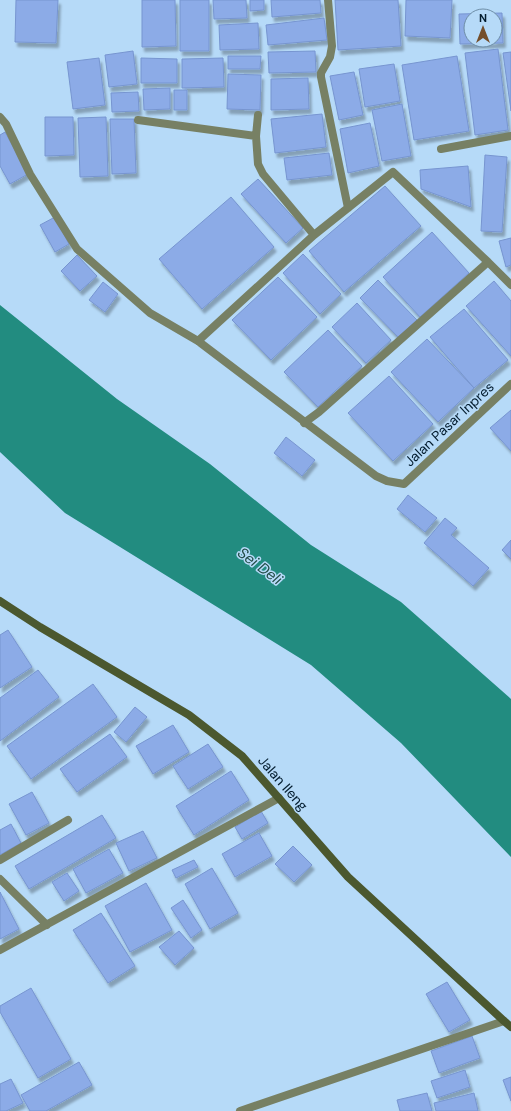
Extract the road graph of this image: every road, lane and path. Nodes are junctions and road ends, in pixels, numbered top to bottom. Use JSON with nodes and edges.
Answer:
{"nodes":[{"id":1,"x":328,"y":0,"type":"edge"},
{"id":2,"x":258,"y":116,"type":"dead end"},
{"id":3,"x":0,"y":117,"type":"edge"},
{"id":4,"x":138,"y":120,"type":"dead end"},
{"id":5,"x":256,"y":136,"type":"junction"},
{"id":6,"x":511,"y":136,"type":"edge"},
{"id":7,"x":441,"y":149,"type":"dead end"},
{"id":8,"x":348,"y":208,"type":"junction"},
{"id":9,"x":314,"y":235,"type":"junction"},
{"id":10,"x":488,"y":262,"type":"junction"},
{"id":11,"x":511,"y":285,"type":"edge"},
{"id":12,"x":198,"y":341,"type":"junction"},
{"id":13,"x":511,"y":384,"type":"edge"},
{"id":14,"x":304,"y":422,"type":"junction"},
{"id":15,"x":0,"y":601,"type":"edge"},
{"id":16,"x":279,"y":798,"type":"junction"},
{"id":17,"x":68,"y":820,"type":"dead end"},
{"id":18,"x":0,"y":860,"type":"edge"},
{"id":19,"x":0,"y":879,"type":"edge"},
{"id":20,"x":47,"y":925,"type":"junction"},
{"id":21,"x":0,"y":950,"type":"edge"},
{"id":22,"x":504,"y":1021,"type":"junction"},
{"id":23,"x":511,"y":1027,"type":"edge"},
{"id":24,"x":240,"y":1111,"type":"edge"}],
"edges":[{"from":1,"to":8,"type":"street"},
{"from":2,"to":5,"type":"street"},
{"from":3,"to":12,"type":"street"},
{"from":4,"to":5,"type":"street"},
{"from":5,"to":9,"type":"street"},
{"from":6,"to":7,"type":"street"},
{"from":8,"to":9,"type":"street"},
{"from":8,"to":10,"type":"street"},
{"from":9,"to":12,"type":"street"},
{"from":10,"to":11,"type":"street"},
{"from":10,"to":14,"type":"street"},
{"from":12,"to":14,"type":"street"},
{"from":13,"to":14,"type":"street","name":"Jalan Pasar Inpres"},
{"from":15,"to":16,"type":"street","name":"Jalan Ileng"},
{"from":16,"to":20,"type":"street"},
{"from":16,"to":22,"type":"street","name":"Jalan Ileng"},
{"from":17,"to":18,"type":"street"},
{"from":19,"to":20,"type":"street"},
{"from":20,"to":21,"type":"street"},
{"from":22,"to":23,"type":"street","name":"Jalan Ileng"},
{"from":22,"to":24,"type":"street"}]}
